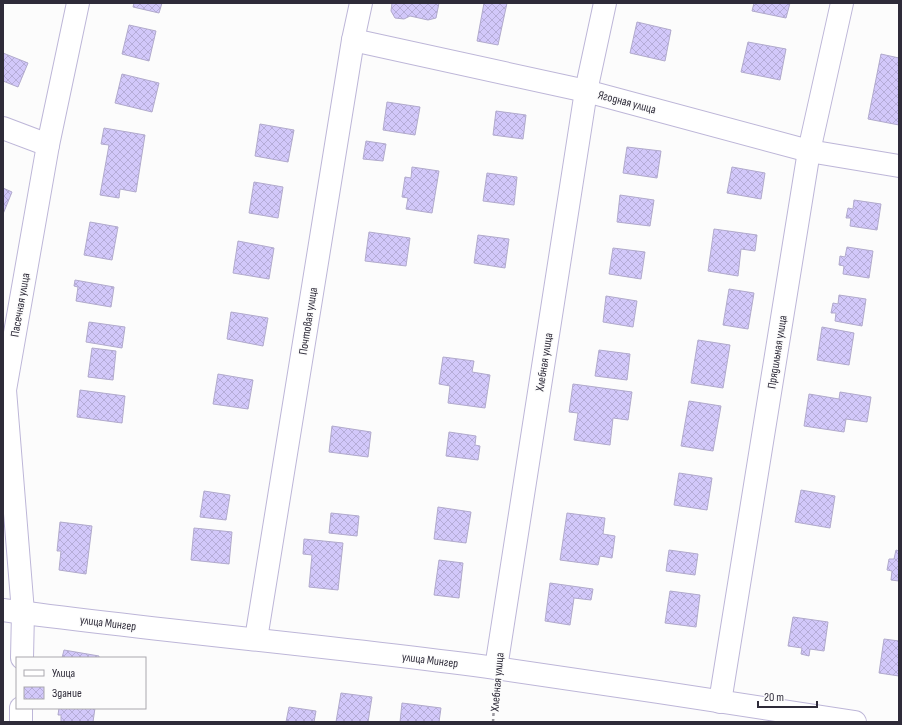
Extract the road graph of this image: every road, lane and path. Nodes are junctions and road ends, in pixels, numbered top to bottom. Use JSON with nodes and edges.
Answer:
{"nodes":[{"id":1,"x":78,"y":3,"type":"edge"},
{"id":2,"x":361,"y":3,"type":"edge"},
{"id":3,"x":605,"y":3,"type":"edge"},
{"id":4,"x":842,"y":3,"type":"edge"},
{"id":5,"x":353,"y":40,"type":"junction"},
{"id":6,"x":586,"y":91,"type":"junction"},
{"id":7,"x":3,"y":128,"type":"edge"},
{"id":8,"x":48,"y":145,"type":"junction"},
{"id":9,"x":809,"y":151,"type":"junction"},
{"id":10,"x":899,"y":166,"type":"edge"},
{"id":11,"x":4,"y":390,"type":"edge"},
{"id":12,"x":13,"y":611,"type":"edge"},
{"id":13,"x":256,"y":638,"type":"junction"},
{"id":14,"x":22,"y":657,"type":"edge"},
{"id":15,"x":496,"y":668,"type":"junction"},
{"id":16,"x":720,"y":702,"type":"junction"},
{"id":17,"x":21,"y":709,"type":"edge"},
{"id":18,"x":21,"y":722,"type":"edge"},
{"id":19,"x":493,"y":722,"type":"edge"},
{"id":20,"x":855,"y":722,"type":"edge"}],
"edges":[{"from":1,"to":8,"type":"street","name":"Пасечная улица"},
{"from":2,"to":5,"type":"street","name":"Почтовая улица"},
{"from":3,"to":6,"type":"street","name":"Хлебная улица"},
{"from":4,"to":9,"type":"street","name":"Прядильная улица"},
{"from":5,"to":6,"type":"street","name":"Ягодная улица"},
{"from":5,"to":13,"type":"street","name":"Почтовая улица"},
{"from":6,"to":9,"type":"street","name":"Ягодная улица"},
{"from":6,"to":15,"type":"street","name":"Хлебная улица"},
{"from":7,"to":8,"type":"street"},
{"from":8,"to":11,"type":"street","name":"Пасечная улица"},
{"from":9,"to":10,"type":"street","name":"Ягодная улица"},
{"from":9,"to":16,"type":"street","name":"Прядильная улица"},
{"from":11,"to":12,"type":"street","name":"Пасечная улица"},
{"from":12,"to":13,"type":"street","name":"улица Мингер"},
{"from":12,"to":14,"type":"street","name":"Пасечная улица"},
{"from":13,"to":15,"type":"street","name":"улица Мингер"},
{"from":15,"to":16,"type":"street","name":"улица Мингер"},
{"from":15,"to":19,"type":"path","name":"Хлебная улица"},
{"from":16,"to":20,"type":"street","name":"улица Мингер"},
{"from":17,"to":18,"type":"street"}]}
